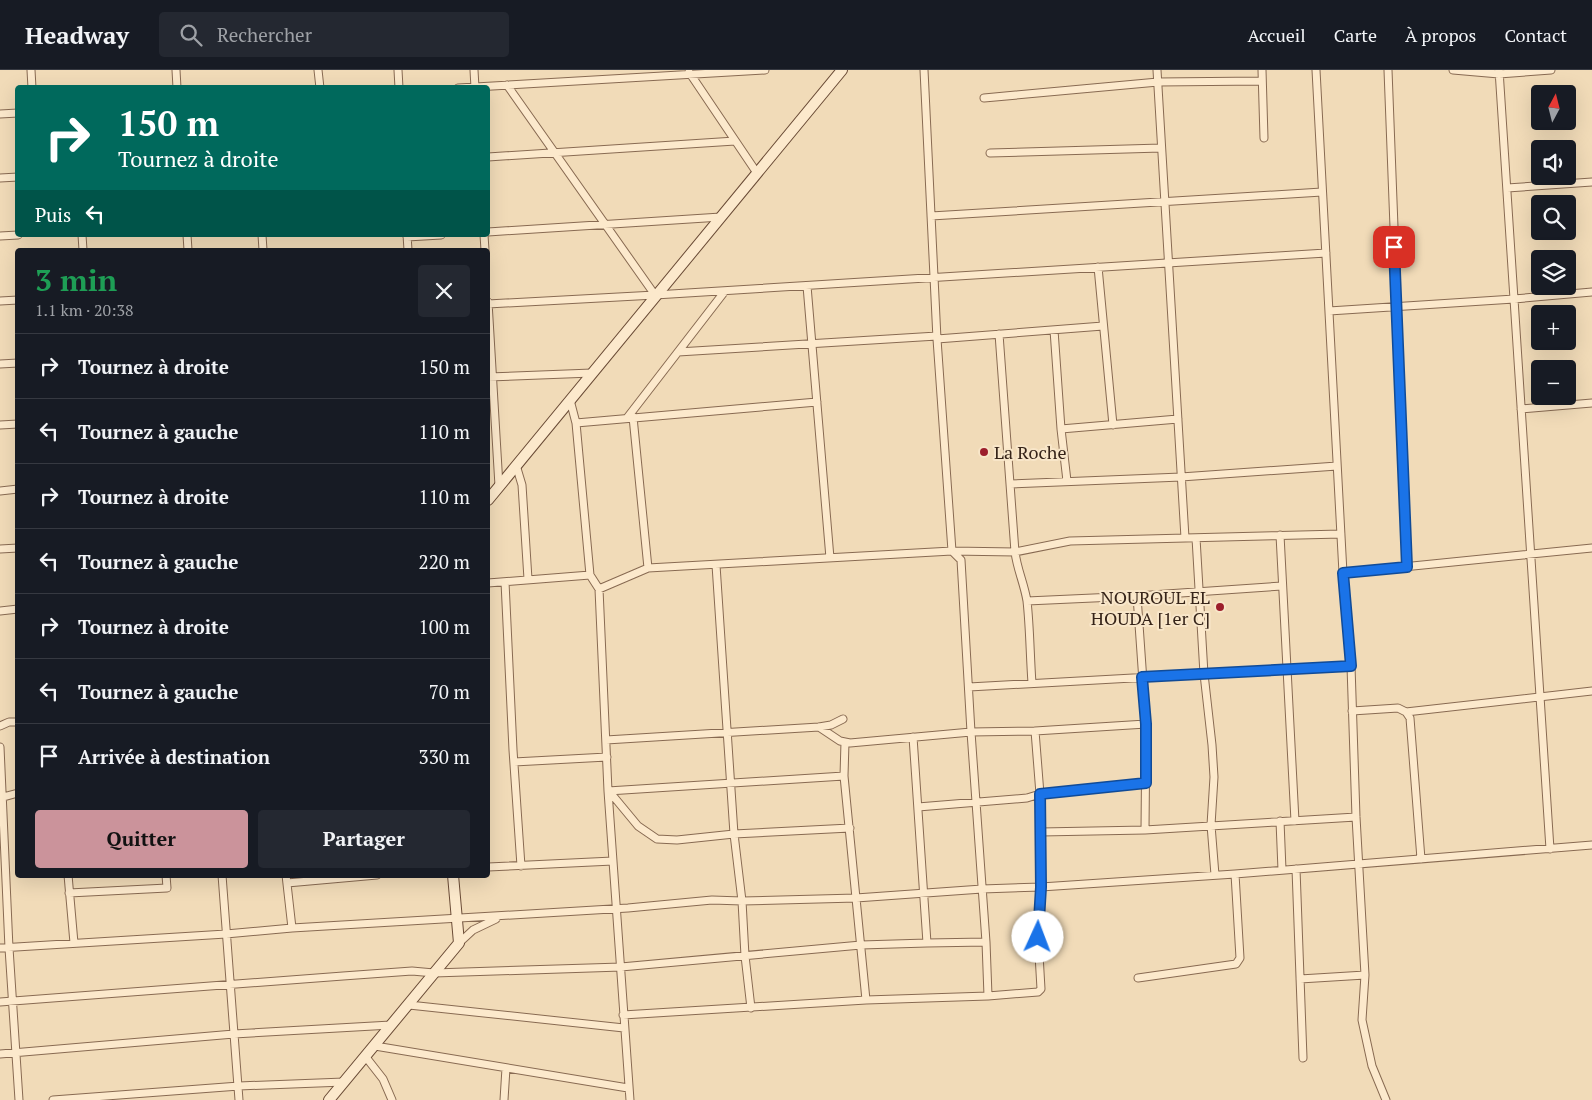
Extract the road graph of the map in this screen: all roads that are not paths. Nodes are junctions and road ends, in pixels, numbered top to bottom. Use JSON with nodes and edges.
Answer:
{"nodes":[{"id":1,"x":31,"y":70,"type":"edge"},
{"id":2,"x":176,"y":70,"type":"edge"},
{"id":3,"x":318,"y":70,"type":"edge"},
{"id":4,"x":398,"y":70,"type":"edge"},
{"id":5,"x":474,"y":70,"type":"edge"},
{"id":6,"x":765,"y":70,"type":"edge"},
{"id":7,"x":842,"y":70,"type":"edge"},
{"id":8,"x":924,"y":70,"type":"edge"},
{"id":9,"x":1157,"y":70,"type":"edge"},
{"id":10,"x":1262,"y":70,"type":"edge"},
{"id":11,"x":1316,"y":70,"type":"edge"},
{"id":12,"x":1388,"y":70,"type":"edge"},
{"id":13,"x":1453,"y":70,"type":"edge"},
{"id":14,"x":1550,"y":70,"type":"edge"},
{"id":15,"x":688,"y":72,"type":"edge"},
{"id":16,"x":1499,"y":72,"type":"edge"},
{"id":17,"x":1262,"y":81,"type":"junction"},
{"id":18,"x":1158,"y":82,"type":"junction"},
{"id":19,"x":32,"y":85,"type":"edge"},
{"id":20,"x":178,"y":85,"type":"edge"},
{"id":21,"x":320,"y":85,"type":"edge"},
{"id":22,"x":399,"y":85,"type":"edge"},
{"id":23,"x":475,"y":85,"type":"edge"},
{"id":24,"x":508,"y":85,"type":"junction"},
{"id":25,"x":490,"y":86,"type":"edge"},
{"id":26,"x":984,"y":98,"type":"dead end"},
{"id":27,"x":15,"y":113,"type":"edge"},
{"id":28,"x":0,"y":114,"type":"edge"},
{"id":29,"x":1264,"y":138,"type":"dead end"},
{"id":30,"x":735,"y":141,"type":"junction"},
{"id":31,"x":1161,"y":148,"type":"junction"},
{"id":32,"x":555,"y":152,"type":"junction"},
{"id":33,"x":990,"y":153,"type":"dead end"},
{"id":34,"x":490,"y":157,"type":"edge"},
{"id":35,"x":757,"y":173,"type":"junction"},
{"id":36,"x":15,"y":177,"type":"edge"},
{"id":37,"x":0,"y":178,"type":"edge"},
{"id":38,"x":1592,"y":182,"type":"edge"},
{"id":39,"x":1507,"y":188,"type":"junction"},
{"id":40,"x":1322,"y":192,"type":"junction"},
{"id":41,"x":1165,"y":202,"type":"junction"},
{"id":42,"x":931,"y":216,"type":"junction"},
{"id":43,"x":720,"y":217,"type":"junction"},
{"id":44,"x":606,"y":224,"type":"junction"},
{"id":45,"x":490,"y":232,"type":"edge"},
{"id":46,"x":15,"y":235,"type":"edge"},
{"id":47,"x":0,"y":236,"type":"edge"},
{"id":48,"x":1326,"y":253,"type":"junction"},
{"id":49,"x":1168,"y":263,"type":"junction"},
{"id":50,"x":1098,"y":267,"type":"junction"},
{"id":51,"x":934,"y":278,"type":"junction"},
{"id":52,"x":807,"y":286,"type":"junction"},
{"id":53,"x":725,"y":291,"type":"junction"},
{"id":54,"x":1592,"y":292,"type":"edge"},
{"id":55,"x":655,"y":295,"type":"junction"},
{"id":56,"x":1514,"y":299,"type":"junction"},
{"id":57,"x":15,"y":300,"type":"edge"},
{"id":58,"x":0,"y":301,"type":"edge"},
{"id":59,"x":490,"y":304,"type":"edge"},
{"id":60,"x":1397,"y":306,"type":"junction"},
{"id":61,"x":1329,"y":311,"type":"junction"},
{"id":62,"x":1103,"y":326,"type":"junction"},
{"id":63,"x":1054,"y":330,"type":"junction"},
{"id":64,"x":999,"y":334,"type":"junction"},
{"id":65,"x":937,"y":338,"type":"junction"},
{"id":66,"x":812,"y":344,"type":"junction"},
{"id":67,"x":678,"y":352,"type":"junction"},
{"id":68,"x":15,"y":362,"type":"edge"},
{"id":69,"x":0,"y":364,"type":"edge"},
{"id":70,"x":592,"y":373,"type":"junction"},
{"id":71,"x":490,"y":377,"type":"edge"},
{"id":72,"x":570,"y":400,"type":"junction"},
{"id":73,"x":816,"y":402,"type":"junction"},
{"id":74,"x":1592,"y":403,"type":"edge"},
{"id":75,"x":1521,"y":409,"type":"junction"},
{"id":76,"x":630,"y":417,"type":"junction"},
{"id":77,"x":1178,"y":419,"type":"junction"},
{"id":78,"x":576,"y":423,"type":"junction"},
{"id":79,"x":15,"y":424,"type":"edge"},
{"id":80,"x":1113,"y":424,"type":"junction"},
{"id":81,"x":0,"y":425,"type":"edge"},
{"id":82,"x":1061,"y":429,"type":"junction"},
{"id":83,"x":496,"y":448,"type":"junction"},
{"id":84,"x":490,"y":449,"type":"edge"},
{"id":85,"x":516,"y":465,"type":"junction"},
{"id":86,"x":1337,"y":466,"type":"junction"},
{"id":87,"x":1181,"y":477,"type":"junction"},
{"id":88,"x":1067,"y":481,"type":"junction"},
{"id":89,"x":1010,"y":484,"type":"junction"},
{"id":90,"x":499,"y":486,"type":"junction"},
{"id":91,"x":15,"y":490,"type":"edge"},
{"id":92,"x":0,"y":491,"type":"edge"},
{"id":93,"x":490,"y":497,"type":"edge"},
{"id":94,"x":1341,"y":534,"type":"junction"},
{"id":95,"x":1280,"y":535,"type":"junction"},
{"id":96,"x":1185,"y":538,"type":"junction"},
{"id":97,"x":1196,"y":538,"type":"junction"},
{"id":98,"x":15,"y":548,"type":"edge"},
{"id":99,"x":1592,"y":548,"type":"edge"},
{"id":100,"x":0,"y":549,"type":"edge"},
{"id":101,"x":952,"y":551,"type":"junction"},
{"id":102,"x":1014,"y":552,"type":"junction"},
{"id":103,"x":1531,"y":554,"type":"junction"},
{"id":104,"x":830,"y":558,"type":"junction"},
{"id":105,"x":716,"y":565,"type":"junction"},
{"id":106,"x":1407,"y":567,"type":"junction"},
{"id":107,"x":648,"y":568,"type":"junction"},
{"id":108,"x":1343,"y":573,"type":"junction"},
{"id":109,"x":590,"y":575,"type":"junction"},
{"id":110,"x":528,"y":579,"type":"junction"},
{"id":111,"x":505,"y":582,"type":"junction"},
{"id":112,"x":490,"y":583,"type":"edge"},
{"id":113,"x":1282,"y":586,"type":"junction"},
{"id":114,"x":599,"y":589,"type":"junction"},
{"id":115,"x":1198,"y":591,"type":"junction"},
{"id":116,"x":1137,"y":596,"type":"junction"},
{"id":117,"x":1027,"y":601,"type":"junction"},
{"id":118,"x":15,"y":610,"type":"edge"},
{"id":119,"x":0,"y":611,"type":"edge"},
{"id":120,"x":1351,"y":666,"type":"junction"},
{"id":121,"x":1287,"y":669,"type":"junction"},
{"id":122,"x":1204,"y":674,"type":"junction"},
{"id":123,"x":1142,"y":677,"type":"junction"},
{"id":124,"x":1032,"y":683,"type":"junction"},
{"id":125,"x":968,"y":687,"type":"junction"},
{"id":126,"x":1592,"y":691,"type":"edge"},
{"id":127,"x":1540,"y":697,"type":"junction"},
{"id":128,"x":1352,"y":711,"type":"junction"},
{"id":129,"x":1406,"y":712,"type":"junction"},
{"id":130,"x":843,"y":719,"type":"dead end"},
{"id":131,"x":15,"y":722,"type":"edge"},
{"id":132,"x":1146,"y":724,"type":"junction"},
{"id":133,"x":0,"y":726,"type":"edge"},
{"id":134,"x":819,"y":727,"type":"junction"},
{"id":135,"x":1035,"y":731,"type":"junction"},
{"id":136,"x":971,"y":732,"type":"junction"},
{"id":137,"x":727,"y":733,"type":"junction"},
{"id":138,"x":913,"y":737,"type":"junction"},
{"id":139,"x":606,"y":740,"type":"junction"},
{"id":140,"x":845,"y":742,"type":"junction"},
{"id":141,"x":0,"y":747,"type":"edge"},
{"id":142,"x":607,"y":757,"type":"junction"},
{"id":143,"x":514,"y":762,"type":"junction"},
{"id":144,"x":844,"y":776,"type":"junction"},
{"id":145,"x":1146,"y":783,"type":"junction"},
{"id":146,"x":730,"y":784,"type":"junction"},
{"id":147,"x":608,"y":791,"type":"junction"},
{"id":148,"x":15,"y":794,"type":"edge"},
{"id":149,"x":1040,"y":794,"type":"junction"},
{"id":150,"x":1,"y":798,"type":"edge"},
{"id":151,"x":977,"y":803,"type":"junction"},
{"id":152,"x":918,"y":807,"type":"junction"},
{"id":153,"x":1356,"y":817,"type":"junction"},
{"id":154,"x":1294,"y":820,"type":"junction"},
{"id":155,"x":1280,"y":821,"type":"junction"},
{"id":156,"x":1211,"y":826,"type":"junction"},
{"id":157,"x":850,"y":828,"type":"junction"},
{"id":158,"x":1145,"y":830,"type":"junction"},
{"id":159,"x":1041,"y":832,"type":"junction"},
{"id":160,"x":734,"y":834,"type":"junction"},
{"id":161,"x":1592,"y":845,"type":"edge"},
{"id":162,"x":1550,"y":850,"type":"junction"},
{"id":163,"x":1421,"y":859,"type":"junction"},
{"id":164,"x":613,"y":861,"type":"junction"},
{"id":165,"x":1359,"y":864,"type":"junction"},
{"id":166,"x":521,"y":866,"type":"junction"},
{"id":167,"x":490,"y":867,"type":"edge"},
{"id":168,"x":1296,"y":869,"type":"junction"},
{"id":169,"x":1282,"y":870,"type":"junction"},
{"id":170,"x":1235,"y":874,"type":"junction"},
{"id":171,"x":1215,"y":875,"type":"junction"},
{"id":172,"x":68,"y":878,"type":"edge"},
{"id":173,"x":166,"y":878,"type":"edge"},
{"id":174,"x":222,"y":878,"type":"edge"},
{"id":175,"x":309,"y":878,"type":"edge"},
{"id":176,"x":453,"y":878,"type":"edge"},
{"id":177,"x":286,"y":879,"type":"edge"},
{"id":178,"x":1041,"y":887,"type":"junction"},
{"id":179,"x":982,"y":889,"type":"junction"},
{"id":180,"x":69,"y":892,"type":"junction"},
{"id":181,"x":924,"y":894,"type":"junction"},
{"id":182,"x":856,"y":898,"type":"junction"},
{"id":183,"x":742,"y":901,"type":"junction"},
{"id":184,"x":616,"y":909,"type":"junction"},
{"id":185,"x":507,"y":915,"type":"junction"},
{"id":186,"x":456,"y":918,"type":"junction"},
{"id":187,"x":292,"y":928,"type":"junction"},
{"id":188,"x":226,"y":934,"type":"junction"},
{"id":189,"x":459,"y":942,"type":"junction"},
{"id":190,"x":986,"y":942,"type":"junction"},
{"id":191,"x":74,"y":943,"type":"junction"},
{"id":192,"x":926,"y":943,"type":"junction"},
{"id":193,"x":860,"y":946,"type":"junction"},
{"id":194,"x":0,"y":948,"type":"edge"},
{"id":195,"x":9,"y":948,"type":"junction"},
{"id":196,"x":745,"y":956,"type":"junction"},
{"id":197,"x":620,"y":967,"type":"junction"},
{"id":198,"x":434,"y":973,"type":"junction"},
{"id":199,"x":1365,"y":976,"type":"junction"},
{"id":200,"x":1138,"y":978,"type":"dead end"},
{"id":201,"x":1300,"y":979,"type":"junction"},
{"id":202,"x":231,"y":983,"type":"junction"},
{"id":203,"x":988,"y":996,"type":"junction"},
{"id":204,"x":866,"y":1000,"type":"junction"},
{"id":205,"x":14,"y":1001,"type":"junction"},
{"id":206,"x":0,"y":1002,"type":"edge"},
{"id":207,"x":408,"y":1005,"type":"junction"},
{"id":208,"x":751,"y":1008,"type":"junction"},
{"id":209,"x":623,"y":1015,"type":"junction"},
{"id":210,"x":391,"y":1025,"type":"junction"},
{"id":211,"x":624,"y":1028,"type":"junction"},
{"id":212,"x":234,"y":1034,"type":"junction"},
{"id":213,"x":375,"y":1046,"type":"junction"},
{"id":214,"x":17,"y":1053,"type":"junction"},
{"id":215,"x":0,"y":1054,"type":"edge"},
{"id":216,"x":366,"y":1056,"type":"junction"},
{"id":217,"x":1302,"y":1058,"type":"dead end"},
{"id":218,"x":506,"y":1068,"type":"junction"},
{"id":219,"x":344,"y":1082,"type":"junction"},
{"id":220,"x":239,"y":1086,"type":"junction"},
{"id":221,"x":628,"y":1088,"type":"junction"},
{"id":222,"x":19,"y":1100,"type":"edge"},
{"id":223,"x":53,"y":1100,"type":"edge"},
{"id":224,"x":239,"y":1100,"type":"edge"},
{"id":225,"x":329,"y":1100,"type":"edge"},
{"id":226,"x":392,"y":1100,"type":"edge"},
{"id":227,"x":504,"y":1100,"type":"edge"},
{"id":228,"x":630,"y":1100,"type":"edge"},
{"id":229,"x":1386,"y":1100,"type":"edge"}],
"edges":[{"from":1,"to":19,"type":"street"},
{"from":2,"to":20,"type":"street"},
{"from":3,"to":21,"type":"street"},
{"from":4,"to":22,"type":"street"},
{"from":5,"to":23,"type":"street"},
{"from":6,"to":15,"type":"street"},
{"from":7,"to":35,"type":"street"},
{"from":8,"to":42,"type":"street"},
{"from":9,"to":18,"type":"street"},
{"from":10,"to":17,"type":"street"},
{"from":11,"to":40,"type":"street"},
{"from":12,"to":60,"type":"street"},
{"from":13,"to":16,"type":"street"},
{"from":14,"to":16,"type":"street"},
{"from":15,"to":24,"type":"street"},
{"from":15,"to":30,"type":"street"},
{"from":16,"to":39,"type":"street"},
{"from":17,"to":18,"type":"street"},
{"from":17,"to":29,"type":"street"},
{"from":18,"to":26,"type":"street"},
{"from":18,"to":31,"type":"street"},
{"from":24,"to":25,"type":"street"},
{"from":24,"to":32,"type":"street"},
{"from":27,"to":28,"type":"street"},
{"from":30,"to":32,"type":"street"},
{"from":30,"to":35,"type":"street"},
{"from":31,"to":33,"type":"street"},
{"from":31,"to":41,"type":"street"},
{"from":32,"to":34,"type":"street"},
{"from":32,"to":44,"type":"street"},
{"from":35,"to":43,"type":"street"},
{"from":36,"to":37,"type":"street"},
{"from":38,"to":39,"type":"street"},
{"from":39,"to":56,"type":"street"},
{"from":40,"to":41,"type":"street"},
{"from":40,"to":48,"type":"street"},
{"from":41,"to":42,"type":"street"},
{"from":41,"to":49,"type":"street"},
{"from":42,"to":51,"type":"street"},
{"from":43,"to":44,"type":"street"},
{"from":43,"to":55,"type":"street"},
{"from":44,"to":45,"type":"street"},
{"from":44,"to":55,"type":"street"},
{"from":46,"to":47,"type":"street"},
{"from":48,"to":49,"type":"street"},
{"from":48,"to":61,"type":"street"},
{"from":49,"to":50,"type":"street"},
{"from":49,"to":77,"type":"street"},
{"from":50,"to":51,"type":"street"},
{"from":50,"to":62,"type":"street"},
{"from":51,"to":52,"type":"street"},
{"from":51,"to":65,"type":"street"},
{"from":52,"to":53,"type":"street"},
{"from":52,"to":66,"type":"street"},
{"from":53,"to":55,"type":"street"},
{"from":53,"to":67,"type":"street"},
{"from":54,"to":56,"type":"street"},
{"from":55,"to":59,"type":"street"},
{"from":55,"to":70,"type":"street"},
{"from":56,"to":60,"type":"street"},
{"from":56,"to":75,"type":"street"},
{"from":57,"to":58,"type":"street"},
{"from":60,"to":61,"type":"street"},
{"from":60,"to":106,"type":"street"},
{"from":61,"to":86,"type":"street"},
{"from":62,"to":63,"type":"street"},
{"from":62,"to":80,"type":"street"},
{"from":63,"to":64,"type":"street"},
{"from":63,"to":82,"type":"street"},
{"from":64,"to":65,"type":"street"},
{"from":64,"to":89,"type":"street"},
{"from":65,"to":66,"type":"street"},
{"from":65,"to":101,"type":"street"},
{"from":66,"to":67,"type":"street"},
{"from":66,"to":73,"type":"street"},
{"from":67,"to":76,"type":"street"},
{"from":68,"to":69,"type":"street"},
{"from":70,"to":71,"type":"street"},
{"from":70,"to":72,"type":"street"},
{"from":71,"to":83,"type":"street"},
{"from":72,"to":78,"type":"street"},
{"from":72,"to":85,"type":"street"},
{"from":73,"to":76,"type":"street"},
{"from":73,"to":104,"type":"street"},
{"from":74,"to":75,"type":"street"},
{"from":75,"to":103,"type":"street"},
{"from":76,"to":78,"type":"street"},
{"from":76,"to":107,"type":"street"},
{"from":77,"to":80,"type":"street"},
{"from":77,"to":87,"type":"street"},
{"from":78,"to":109,"type":"street"},
{"from":79,"to":81,"type":"street"},
{"from":80,"to":82,"type":"street"},
{"from":82,"to":88,"type":"street"},
{"from":83,"to":84,"type":"street"},
{"from":83,"to":90,"type":"street"},
{"from":85,"to":90,"type":"street"},
{"from":85,"to":110,"type":"street"},
{"from":86,"to":87,"type":"street"},
{"from":86,"to":94,"type":"street"},
{"from":87,"to":88,"type":"street"},
{"from":87,"to":96,"type":"street"},
{"from":88,"to":89,"type":"street"},
{"from":89,"to":102,"type":"street"},
{"from":90,"to":93,"type":"street"},
{"from":91,"to":92,"type":"street"},
{"from":94,"to":95,"type":"street"},
{"from":94,"to":108,"type":"street"},
{"from":95,"to":97,"type":"street"},
{"from":95,"to":113,"type":"street"},
{"from":96,"to":97,"type":"street"},
{"from":96,"to":102,"type":"street"},
{"from":97,"to":115,"type":"street"},
{"from":98,"to":100,"type":"street"},
{"from":99,"to":103,"type":"street"},
{"from":101,"to":102,"type":"street"},
{"from":101,"to":104,"type":"street"},
{"from":101,"to":125,"type":"street"},
{"from":102,"to":117,"type":"street"},
{"from":103,"to":106,"type":"street"},
{"from":103,"to":127,"type":"street"},
{"from":104,"to":105,"type":"street"},
{"from":105,"to":107,"type":"street"},
{"from":105,"to":137,"type":"street"},
{"from":106,"to":108,"type":"street"},
{"from":107,"to":114,"type":"street"},
{"from":108,"to":120,"type":"street"},
{"from":109,"to":110,"type":"street"},
{"from":109,"to":114,"type":"street"},
{"from":110,"to":111,"type":"street"},
{"from":111,"to":112,"type":"street"},
{"from":111,"to":143,"type":"street"},
{"from":113,"to":115,"type":"street"},
{"from":113,"to":121,"type":"street"},
{"from":114,"to":139,"type":"street"},
{"from":115,"to":116,"type":"street"},
{"from":115,"to":122,"type":"street"},
{"from":116,"to":117,"type":"street"},
{"from":116,"to":123,"type":"street"},
{"from":117,"to":124,"type":"street"},
{"from":118,"to":119,"type":"street"},
{"from":120,"to":121,"type":"street"},
{"from":120,"to":128,"type":"street"},
{"from":121,"to":122,"type":"street"},
{"from":121,"to":154,"type":"street"},
{"from":122,"to":123,"type":"street"},
{"from":122,"to":156,"type":"street"},
{"from":123,"to":124,"type":"street"},
{"from":123,"to":132,"type":"street"},
{"from":124,"to":125,"type":"street"},
{"from":125,"to":136,"type":"street"},
{"from":126,"to":127,"type":"street"},
{"from":127,"to":129,"type":"street"},
{"from":127,"to":162,"type":"street"},
{"from":128,"to":129,"type":"street"},
{"from":128,"to":153,"type":"street"},
{"from":129,"to":163,"type":"street"},
{"from":130,"to":134,"type":"street"},
{"from":131,"to":133,"type":"street"},
{"from":132,"to":135,"type":"street"},
{"from":132,"to":145,"type":"street"},
{"from":134,"to":137,"type":"street"},
{"from":134,"to":140,"type":"street"},
{"from":135,"to":136,"type":"street"},
{"from":135,"to":149,"type":"street"},
{"from":136,"to":138,"type":"street"},
{"from":136,"to":151,"type":"street"},
{"from":137,"to":139,"type":"street"},
{"from":137,"to":146,"type":"street"},
{"from":138,"to":140,"type":"street"},
{"from":138,"to":152,"type":"street"},
{"from":139,"to":142,"type":"street"},
{"from":140,"to":144,"type":"street"},
{"from":141,"to":150,"type":"street"},
{"from":142,"to":143,"type":"street"},
{"from":142,"to":147,"type":"street"},
{"from":143,"to":166,"type":"street"},
{"from":144,"to":146,"type":"street"},
{"from":144,"to":157,"type":"street"},
{"from":145,"to":149,"type":"street"},
{"from":145,"to":158,"type":"street"},
{"from":146,"to":147,"type":"street"},
{"from":146,"to":160,"type":"street"},
{"from":147,"to":160,"type":"street"},
{"from":147,"to":164,"type":"street"},
{"from":148,"to":150,"type":"street"},
{"from":149,"to":151,"type":"street"},
{"from":149,"to":159,"type":"street"},
{"from":150,"to":195,"type":"street"},
{"from":151,"to":152,"type":"street"},
{"from":151,"to":179,"type":"street"},
{"from":152,"to":181,"type":"street"},
{"from":153,"to":154,"type":"street"},
{"from":153,"to":165,"type":"street"},
{"from":154,"to":155,"type":"street"},
{"from":155,"to":156,"type":"street"},
{"from":155,"to":169,"type":"street"},
{"from":156,"to":158,"type":"street"},
{"from":156,"to":171,"type":"street"},
{"from":157,"to":160,"type":"street"},
{"from":157,"to":182,"type":"street"},
{"from":158,"to":159,"type":"street"},
{"from":159,"to":178,"type":"street"},
{"from":160,"to":183,"type":"street"},
{"from":161,"to":162,"type":"street"},
{"from":162,"to":163,"type":"street"},
{"from":163,"to":165,"type":"street"},
{"from":164,"to":166,"type":"street"},
{"from":164,"to":184,"type":"street"},
{"from":165,"to":168,"type":"street"},
{"from":165,"to":199,"type":"street"},
{"from":166,"to":167,"type":"street"},
{"from":168,"to":169,"type":"street"},
{"from":168,"to":201,"type":"street"},
{"from":169,"to":170,"type":"street"},
{"from":170,"to":171,"type":"street"},
{"from":170,"to":200,"type":"street"},
{"from":171,"to":178,"type":"street"},
{"from":172,"to":180,"type":"street"},
{"from":173,"to":180,"type":"street"},
{"from":174,"to":188,"type":"street"},
{"from":175,"to":177,"type":"street"},
{"from":176,"to":186,"type":"street"},
{"from":177,"to":187,"type":"street"},
{"from":178,"to":179,"type":"street"},
{"from":178,"to":203,"type":"street"},
{"from":179,"to":181,"type":"street"},
{"from":179,"to":190,"type":"street"},
{"from":180,"to":191,"type":"street"},
{"from":181,"to":182,"type":"street"},
{"from":181,"to":192,"type":"street"},
{"from":182,"to":183,"type":"street"},
{"from":182,"to":193,"type":"street"},
{"from":183,"to":184,"type":"street"},
{"from":183,"to":196,"type":"street"},
{"from":184,"to":185,"type":"street"},
{"from":184,"to":197,"type":"street"},
{"from":185,"to":186,"type":"street"},
{"from":185,"to":189,"type":"street"},
{"from":186,"to":187,"type":"street"},
{"from":186,"to":189,"type":"street"},
{"from":187,"to":188,"type":"street"},
{"from":188,"to":191,"type":"street"},
{"from":188,"to":202,"type":"street"},
{"from":189,"to":198,"type":"street"},
{"from":190,"to":192,"type":"street"},
{"from":190,"to":203,"type":"street"},
{"from":191,"to":195,"type":"street"},
{"from":192,"to":193,"type":"street"},
{"from":193,"to":196,"type":"street"},
{"from":193,"to":204,"type":"street"},
{"from":194,"to":195,"type":"street"},
{"from":195,"to":205,"type":"street"},
{"from":196,"to":197,"type":"street"},
{"from":196,"to":208,"type":"street"},
{"from":197,"to":198,"type":"street"},
{"from":197,"to":209,"type":"street"},
{"from":198,"to":202,"type":"street"},
{"from":198,"to":207,"type":"street"},
{"from":199,"to":201,"type":"street"},
{"from":199,"to":229,"type":"street"},
{"from":201,"to":217,"type":"street"},
{"from":202,"to":205,"type":"street"},
{"from":202,"to":212,"type":"street"},
{"from":203,"to":204,"type":"street"},
{"from":204,"to":208,"type":"street"},
{"from":205,"to":206,"type":"street"},
{"from":205,"to":214,"type":"street"},
{"from":207,"to":210,"type":"street"},
{"from":207,"to":211,"type":"street"},
{"from":208,"to":209,"type":"street"},
{"from":209,"to":211,"type":"street"},
{"from":210,"to":212,"type":"street"},
{"from":210,"to":213,"type":"street"},
{"from":211,"to":221,"type":"street"},
{"from":212,"to":214,"type":"street"},
{"from":212,"to":220,"type":"street"},
{"from":213,"to":216,"type":"street"},
{"from":213,"to":218,"type":"street"},
{"from":214,"to":215,"type":"street"},
{"from":214,"to":222,"type":"street"},
{"from":216,"to":219,"type":"street"},
{"from":216,"to":226,"type":"street"},
{"from":218,"to":221,"type":"street"},
{"from":218,"to":227,"type":"street"},
{"from":219,"to":220,"type":"street"},
{"from":219,"to":225,"type":"street"},
{"from":220,"to":223,"type":"street"},
{"from":220,"to":224,"type":"street"},
{"from":221,"to":228,"type":"street"}]}
